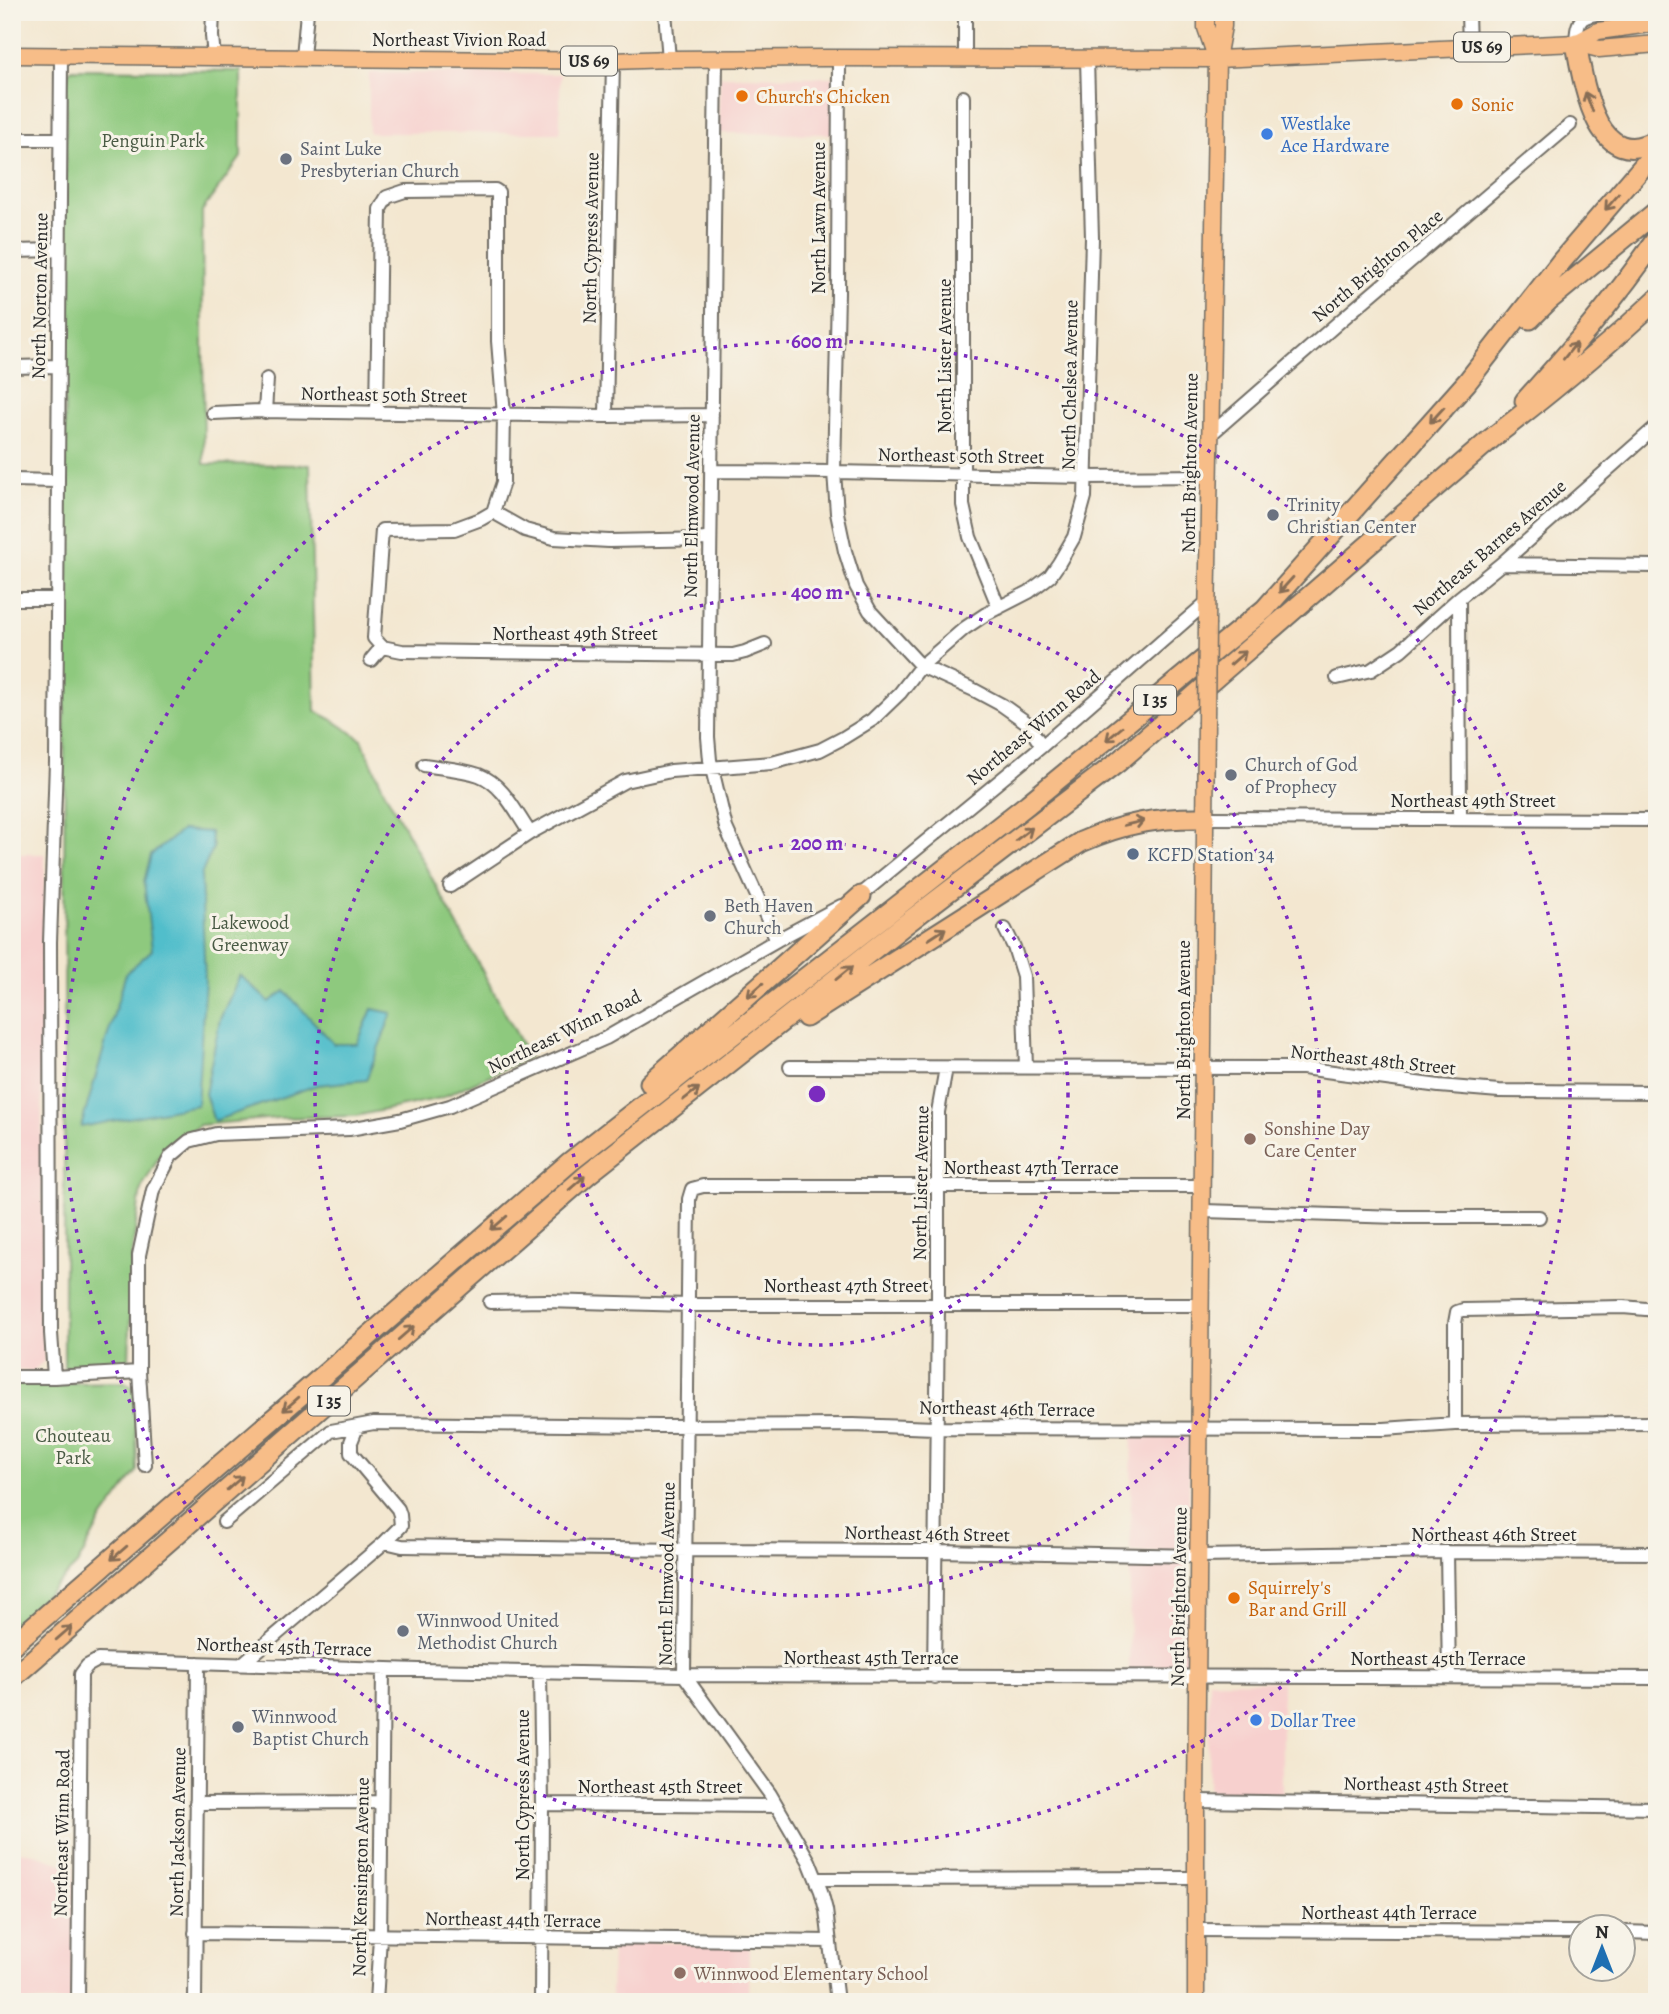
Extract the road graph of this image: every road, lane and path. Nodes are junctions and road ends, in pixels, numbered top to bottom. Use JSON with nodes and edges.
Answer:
{"nodes":[{"id":1,"x":213,"y":12,"type":"edge"},
{"id":2,"x":307,"y":12,"type":"edge"},
{"id":3,"x":665,"y":12,"type":"edge"},
{"id":4,"x":965,"y":12,"type":"edge"},
{"id":5,"x":1206,"y":12,"type":"edge"},
{"id":6,"x":1223,"y":12,"type":"edge"},
{"id":7,"x":1468,"y":12,"type":"edge"},
{"id":8,"x":1606,"y":12,"type":"edge"},
{"id":9,"x":1657,"y":23,"type":"edge"},
{"id":10,"x":1576,"y":43,"type":"junction"},
{"id":11,"x":1657,"y":44,"type":"edge"},
{"id":12,"x":1469,"y":48,"type":"junction"},
{"id":13,"x":12,"y":55,"type":"edge"},
{"id":14,"x":61,"y":56,"type":"junction"},
{"id":15,"x":214,"y":57,"type":"junction"},
{"id":16,"x":303,"y":57,"type":"junction"},
{"id":17,"x":965,"y":57,"type":"junction"},
{"id":18,"x":839,"y":58,"type":"junction"},
{"id":19,"x":669,"y":59,"type":"junction"},
{"id":20,"x":716,"y":59,"type":"junction"},
{"id":21,"x":1087,"y":59,"type":"junction"},
{"id":22,"x":1217,"y":59,"type":"junction"},
{"id":23,"x":613,"y":61,"type":"junction"},
{"id":24,"x":962,"y":97,"type":"dead end"},
{"id":25,"x":1570,"y":125,"type":"dead end"},
{"id":26,"x":12,"y":139,"type":"edge"},
{"id":27,"x":60,"y":139,"type":"junction"},
{"id":28,"x":1657,"y":139,"type":"edge"},
{"id":29,"x":1657,"y":150,"type":"edge"},
{"id":30,"x":1657,"y":211,"type":"edge"},
{"id":31,"x":1657,"y":238,"type":"edge"},
{"id":32,"x":59,"y":250,"type":"junction"},
{"id":33,"x":12,"y":251,"type":"edge"},
{"id":34,"x":1657,"y":299,"type":"edge"},
{"id":35,"x":57,"y":366,"type":"junction"},
{"id":36,"x":12,"y":367,"type":"edge"},
{"id":37,"x":267,"y":379,"type":"dead end"},
{"id":38,"x":1467,"y":382,"type":"junction"},
{"id":39,"x":265,"y":412,"type":"junction"},
{"id":40,"x":377,"y":412,"type":"junction"},
{"id":41,"x":213,"y":413,"type":"dead end"},
{"id":42,"x":504,"y":415,"type":"junction"},
{"id":43,"x":712,"y":415,"type":"junction"},
{"id":44,"x":606,"y":416,"type":"junction"},
{"id":45,"x":1657,"y":426,"type":"edge"},
{"id":46,"x":1211,"y":434,"type":"junction"},
{"id":47,"x":1492,"y":439,"type":"junction"},
{"id":48,"x":711,"y":471,"type":"junction"},
{"id":49,"x":834,"y":472,"type":"junction"},
{"id":50,"x":962,"y":475,"type":"junction"},
{"id":51,"x":1210,"y":476,"type":"junction"},
{"id":52,"x":1086,"y":477,"type":"junction"},
{"id":53,"x":12,"y":480,"type":"edge"},
{"id":54,"x":57,"y":481,"type":"junction"},
{"id":55,"x":493,"y":512,"type":"junction"},
{"id":56,"x":710,"y":539,"type":"junction"},
{"id":57,"x":1501,"y":564,"type":"junction"},
{"id":58,"x":1657,"y":566,"type":"edge"},
{"id":59,"x":1459,"y":598,"type":"junction"},
{"id":60,"x":12,"y":599,"type":"edge"},
{"id":61,"x":56,"y":599,"type":"junction"},
{"id":62,"x":1207,"y":602,"type":"junction"},
{"id":63,"x":999,"y":608,"type":"junction"},
{"id":64,"x":765,"y":643,"type":"dead end"},
{"id":65,"x":382,"y":648,"type":"junction"},
{"id":66,"x":708,"y":653,"type":"junction"},
{"id":67,"x":371,"y":660,"type":"dead end"},
{"id":68,"x":921,"y":666,"type":"junction"},
{"id":69,"x":1337,"y":678,"type":"dead end"},
{"id":70,"x":1042,"y":746,"type":"junction"},
{"id":71,"x":424,"y":765,"type":"dead end"},
{"id":72,"x":712,"y":767,"type":"junction"},
{"id":73,"x":1205,"y":818,"type":"junction"},
{"id":74,"x":1460,"y":818,"type":"junction"},
{"id":75,"x":1657,"y":820,"type":"edge"},
{"id":76,"x":530,"y":833,"type":"junction"},
{"id":77,"x":450,"y":886,"type":"dead end"},
{"id":78,"x":861,"y":896,"type":"junction"},
{"id":79,"x":1005,"y":929,"type":"dead end"},
{"id":80,"x":777,"y":940,"type":"junction"},
{"id":81,"x":733,"y":1061,"type":"junction"},
{"id":82,"x":790,"y":1067,"type":"dead end"},
{"id":83,"x":1026,"y":1067,"type":"junction"},
{"id":84,"x":946,"y":1068,"type":"junction"},
{"id":85,"x":1204,"y":1068,"type":"junction"},
{"id":86,"x":1657,"y":1092,"type":"edge"},
{"id":87,"x":569,"y":1162,"type":"junction"},
{"id":88,"x":938,"y":1186,"type":"junction"},
{"id":89,"x":1203,"y":1186,"type":"junction"},
{"id":90,"x":692,"y":1189,"type":"joint"},
{"id":91,"x":1203,"y":1212,"type":"junction"},
{"id":92,"x":1539,"y":1217,"type":"dead end"},
{"id":93,"x":490,"y":1302,"type":"dead end"},
{"id":94,"x":689,"y":1304,"type":"junction"},
{"id":95,"x":938,"y":1305,"type":"junction"},
{"id":96,"x":1202,"y":1305,"type":"junction"},
{"id":97,"x":1657,"y":1310,"type":"edge"},
{"id":98,"x":139,"y":1372,"type":"junction"},
{"id":99,"x":12,"y":1377,"type":"edge"},
{"id":100,"x":54,"y":1377,"type":"junction"},
{"id":101,"x":1657,"y":1423,"type":"edge"},
{"id":102,"x":1455,"y":1424,"type":"junction"},
{"id":103,"x":687,"y":1426,"type":"junction"},
{"id":104,"x":357,"y":1427,"type":"junction"},
{"id":105,"x":936,"y":1427,"type":"junction"},
{"id":106,"x":1201,"y":1429,"type":"junction"},
{"id":107,"x":145,"y":1465,"type":"dead end"},
{"id":108,"x":224,"y":1522,"type":"dead end"},
{"id":109,"x":386,"y":1542,"type":"junction"},
{"id":110,"x":686,"y":1550,"type":"junction"},
{"id":111,"x":936,"y":1551,"type":"junction"},
{"id":112,"x":1447,"y":1552,"type":"junction"},
{"id":113,"x":1657,"y":1553,"type":"edge"},
{"id":114,"x":1199,"y":1556,"type":"junction"},
{"id":115,"x":12,"y":1645,"type":"edge"},
{"id":116,"x":198,"y":1663,"type":"junction"},
{"id":117,"x":242,"y":1664,"type":"junction"},
{"id":118,"x":87,"y":1666,"type":"joint"},
{"id":119,"x":383,"y":1669,"type":"junction"},
{"id":120,"x":540,"y":1671,"type":"junction"},
{"id":121,"x":684,"y":1675,"type":"junction"},
{"id":122,"x":934,"y":1676,"type":"junction"},
{"id":123,"x":1198,"y":1677,"type":"junction"},
{"id":124,"x":1449,"y":1677,"type":"junction"},
{"id":125,"x":12,"y":1678,"type":"edge"},
{"id":126,"x":1657,"y":1678,"type":"edge"},
{"id":127,"x":1195,"y":1801,"type":"junction"},
{"id":128,"x":382,"y":1802,"type":"junction"},
{"id":129,"x":196,"y":1803,"type":"junction"},
{"id":130,"x":542,"y":1804,"type":"junction"},
{"id":131,"x":777,"y":1806,"type":"junction"},
{"id":132,"x":1657,"y":1808,"type":"edge"},
{"id":133,"x":1196,"y":1878,"type":"junction"},
{"id":134,"x":817,"y":1879,"type":"junction"},
{"id":135,"x":1196,"y":1930,"type":"junction"},
{"id":136,"x":1568,"y":1932,"type":"edge"},
{"id":137,"x":1638,"y":1932,"type":"edge"},
{"id":138,"x":195,"y":1933,"type":"junction"},
{"id":139,"x":1657,"y":1933,"type":"edge"},
{"id":140,"x":380,"y":1937,"type":"junction"},
{"id":141,"x":542,"y":1938,"type":"junction"},
{"id":142,"x":830,"y":1941,"type":"junction"},
{"id":143,"x":78,"y":2002,"type":"edge"},
{"id":144,"x":195,"y":2002,"type":"edge"},
{"id":145,"x":376,"y":2002,"type":"edge"},
{"id":146,"x":541,"y":2002,"type":"edge"},
{"id":147,"x":837,"y":2002,"type":"edge"},
{"id":148,"x":1196,"y":2002,"type":"edge"}],
"edges":[{"from":1,"to":15,"type":"street"},
{"from":2,"to":16,"type":"street"},
{"from":3,"to":19,"type":"street"},
{"from":4,"to":17,"type":"street"},
{"from":5,"to":22,"type":"main road","name":"North Brighton Avenue"},
{"from":6,"to":22,"type":"main road","name":"North Brighton Avenue"},
{"from":7,"to":12,"type":"street"},
{"from":8,"to":10,"type":"street"},
{"from":9,"to":10,"type":"main road","name":"Northeast Vivion Road","number":"US 69"},
{"from":10,"to":11,"type":"main road","name":"Northeast Vivion Road","number":"US 69"},
{"from":10,"to":12,"type":"main road","name":"Northeast Vivion Road","number":"US 69"},
{"from":28,"to":10,"type":"highway","one_way":true},
{"from":12,"to":22,"type":"main road","name":"Northeast Vivion Road","number":"US 69"},
{"from":13,"to":14,"type":"main road","name":"Northeast Vivion Road","number":"US 69"},
{"from":14,"to":15,"type":"main road","name":"Northeast Vivion Road","number":"US 69"},
{"from":14,"to":27,"type":"street","name":"North Norton Avenue"},
{"from":15,"to":16,"type":"main road","name":"Northeast Vivion Road","number":"US 69"},
{"from":16,"to":23,"type":"main road","name":"Northeast Vivion Road","number":"US 69"},
{"from":17,"to":18,"type":"main road","name":"Northeast Vivion Road","number":"US 69"},
{"from":17,"to":21,"type":"main road","name":"Northeast Vivion Road","number":"US 69"},
{"from":18,"to":20,"type":"main road","name":"Northeast Vivion Road","number":"US 69"},
{"from":18,"to":49,"type":"street","name":"North Lawn Avenue"},
{"from":19,"to":20,"type":"main road","name":"Northeast Vivion Road","number":"US 69"},
{"from":19,"to":23,"type":"main road","name":"Northeast Vivion Road","number":"US 69"},
{"from":20,"to":43,"type":"street","name":"North Elmwood Avenue"},
{"from":21,"to":22,"type":"main road","name":"Northeast Vivion Road","number":"US 69"},
{"from":21,"to":52,"type":"street","name":"North Chelsea Avenue"},
{"from":22,"to":46,"type":"main road","name":"North Brighton Avenue"},
{"from":23,"to":44,"type":"street","name":"North Cypress Avenue"},
{"from":24,"to":50,"type":"street","name":"North Lister Avenue"},
{"from":25,"to":46,"type":"street","name":"North Brighton Place"},
{"from":26,"to":27,"type":"street"},
{"from":27,"to":32,"type":"street","name":"North Norton Avenue"},
{"from":29,"to":38,"type":"highway","number":"I 35","one_way":true},
{"from":30,"to":38,"type":"highway"},
{"from":47,"to":31,"type":"highway","number":"I 35","one_way":true},
{"from":32,"to":33,"type":"street"},
{"from":32,"to":35,"type":"street","name":"North Norton Avenue"},
{"from":34,"to":47,"type":"highway"},
{"from":35,"to":36,"type":"street"},
{"from":35,"to":54,"type":"street","name":"North Norton Avenue"},
{"from":37,"to":39,"type":"street"},
{"from":38,"to":87,"type":"highway","number":"I 35","one_way":true},
{"from":39,"to":40,"type":"street","name":"Northeast 50th Street"},
{"from":39,"to":41,"type":"street","name":"Northeast 50th Street"},
{"from":40,"to":42,"type":"street","name":"Northeast 50th Street"},
{"from":40,"to":42,"type":"street"},
{"from":42,"to":44,"type":"street","name":"Northeast 50th Street"},
{"from":42,"to":55,"type":"street"},
{"from":43,"to":44,"type":"street","name":"Northeast 50th Street"},
{"from":43,"to":48,"type":"street","name":"North Elmwood Avenue"},
{"from":45,"to":57,"type":"street","name":"Northeast Barnes Avenue"},
{"from":46,"to":51,"type":"main road","name":"North Brighton Avenue"},
{"from":81,"to":47,"type":"highway","number":"I 35","one_way":true},
{"from":48,"to":49,"type":"street","name":"Northeast 50th Street"},
{"from":48,"to":56,"type":"street","name":"North Elmwood Avenue"},
{"from":49,"to":50,"type":"street","name":"Northeast 50th Street"},
{"from":49,"to":68,"type":"street","name":"North Lawn Avenue"},
{"from":50,"to":52,"type":"street","name":"Northeast 50th Street"},
{"from":50,"to":63,"type":"street","name":"North Lister Avenue"},
{"from":51,"to":52,"type":"street","name":"Northeast 50th Street"},
{"from":51,"to":62,"type":"main road","name":"North Brighton Avenue"},
{"from":52,"to":63,"type":"street","name":"North Chelsea Avenue"},
{"from":53,"to":54,"type":"street"},
{"from":54,"to":61,"type":"street","name":"North Norton Avenue"},
{"from":55,"to":56,"type":"street"},
{"from":55,"to":65,"type":"street"},
{"from":56,"to":66,"type":"street","name":"North Elmwood Avenue"},
{"from":57,"to":58,"type":"street"},
{"from":57,"to":59,"type":"street","name":"Northeast Barnes Avenue"},
{"from":59,"to":69,"type":"street","name":"Northeast Barnes Avenue"},
{"from":59,"to":74,"type":"street"},
{"from":60,"to":61,"type":"street"},
{"from":61,"to":100,"type":"street","name":"North Norton Avenue"},
{"from":62,"to":70,"type":"street","name":"Northeast Winn Road"},
{"from":62,"to":73,"type":"main road","name":"North Brighton Avenue","bridge":true},
{"from":63,"to":68,"type":"street","name":"North Chelsea Avenue"},
{"from":64,"to":66,"type":"street","name":"Northeast 49th Street"},
{"from":65,"to":66,"type":"street","name":"Northeast 49th Street"},
{"from":65,"to":67,"type":"street"},
{"from":66,"to":72,"type":"street","name":"North Elmwood Avenue"},
{"from":68,"to":70,"type":"street","name":"North Lawn Avenue"},
{"from":68,"to":72,"type":"street","name":"North Chelsea Avenue"},
{"from":70,"to":78,"type":"street","name":"Northeast Winn Road"},
{"from":71,"to":76,"type":"street"},
{"from":72,"to":76,"type":"street","name":"North Chelsea Avenue"},
{"from":72,"to":80,"type":"street","name":"North Elmwood Avenue"},
{"from":73,"to":74,"type":"street","name":"Northeast 49th Street"},
{"from":81,"to":73,"type":"highway","one_way":true},
{"from":73,"to":85,"type":"main road","name":"North Brighton Avenue"},
{"from":74,"to":75,"type":"street","name":"Northeast 49th Street"},
{"from":76,"to":77,"type":"street","name":"North Chelsea Avenue"},
{"from":78,"to":80,"type":"street","name":"Northeast Winn Road"},
{"from":78,"to":87,"type":"highway","one_way":true},
{"from":79,"to":83,"type":"street"},
{"from":80,"to":98,"type":"street","name":"Northeast Winn Road"},
{"from":125,"to":81,"type":"highway","number":"I 35","one_way":true},
{"from":82,"to":84,"type":"street","name":"Northeast 48th Street"},
{"from":83,"to":84,"type":"street","name":"Northeast 48th Street"},
{"from":83,"to":85,"type":"street","name":"Northeast 48th Street"},
{"from":84,"to":88,"type":"street","name":"North Lister Avenue"},
{"from":85,"to":86,"type":"street","name":"Northeast 48th Street"},
{"from":85,"to":89,"type":"main road","name":"North Brighton Avenue"},
{"from":87,"to":115,"type":"highway","number":"I 35","one_way":true},
{"from":88,"to":89,"type":"street","name":"Northeast 47th Terrace"},
{"from":88,"to":90,"type":"street","name":"Northeast 47th Terrace"},
{"from":88,"to":95,"type":"street","name":"North Lister Avenue"},
{"from":89,"to":91,"type":"main road","name":"North Brighton Avenue"},
{"from":90,"to":94,"type":"street","name":"North Elmwood Avenue"},
{"from":91,"to":92,"type":"street"},
{"from":91,"to":96,"type":"main road","name":"North Brighton Avenue"},
{"from":93,"to":94,"type":"street","name":"Northeast 47th Street"},
{"from":94,"to":95,"type":"street","name":"Northeast 47th Street"},
{"from":94,"to":103,"type":"street","name":"North Elmwood Avenue"},
{"from":95,"to":96,"type":"street","name":"Northeast 47th Street"},
{"from":95,"to":105,"type":"street","name":"North Lister Avenue"},
{"from":96,"to":106,"type":"main road","name":"North Brighton Avenue"},
{"from":97,"to":102,"type":"street"},
{"from":98,"to":100,"type":"street"},
{"from":98,"to":107,"type":"street","name":"Northeast Winn Road"},
{"from":99,"to":100,"type":"street"},
{"from":101,"to":102,"type":"street","name":"Northeast 46th Terrace"},
{"from":102,"to":106,"type":"street","name":"Northeast 46th Terrace"},
{"from":103,"to":104,"type":"street","name":"Northeast 46th Terrace"},
{"from":103,"to":105,"type":"street","name":"Northeast 46th Terrace"},
{"from":103,"to":110,"type":"street","name":"North Elmwood Avenue"},
{"from":104,"to":108,"type":"street","name":"Northeast 46th Terrace"},
{"from":104,"to":109,"type":"street"},
{"from":105,"to":106,"type":"street","name":"Northeast 46th Terrace"},
{"from":105,"to":111,"type":"street","name":"North Lister Avenue"},
{"from":106,"to":114,"type":"main road","name":"North Brighton Avenue"},
{"from":109,"to":110,"type":"street","name":"Northeast 46th Street"},
{"from":109,"to":117,"type":"street"},
{"from":110,"to":111,"type":"street","name":"Northeast 46th Street"},
{"from":110,"to":121,"type":"street","name":"North Elmwood Avenue"},
{"from":111,"to":114,"type":"street","name":"Northeast 46th Street"},
{"from":111,"to":122,"type":"street","name":"North Lister Avenue"},
{"from":112,"to":113,"type":"street","name":"Northeast 46th Street"},
{"from":112,"to":114,"type":"street","name":"Northeast 46th Street"},
{"from":112,"to":124,"type":"street"},
{"from":114,"to":123,"type":"main road","name":"North Brighton Avenue"},
{"from":116,"to":117,"type":"street","name":"Northeast 45th Terrace"},
{"from":116,"to":118,"type":"street","name":"Northeast 45th Terrace"},
{"from":116,"to":129,"type":"street","name":"North Jackson Avenue"},
{"from":117,"to":119,"type":"street","name":"Northeast 45th Terrace"},
{"from":118,"to":143,"type":"street","name":"Northeast Winn Road"},
{"from":119,"to":120,"type":"street","name":"Northeast 45th Terrace"},
{"from":119,"to":128,"type":"street","name":"North Kensington Avenue"},
{"from":120,"to":121,"type":"street","name":"Northeast 45th Terrace"},
{"from":120,"to":130,"type":"street","name":"North Cypress Avenue"},
{"from":121,"to":122,"type":"street","name":"Northeast 45th Terrace"},
{"from":121,"to":131,"type":"street","name":"North Elmwood Avenue"},
{"from":122,"to":123,"type":"street","name":"Northeast 45th Terrace"},
{"from":123,"to":124,"type":"street","name":"Northeast 45th Terrace"},
{"from":123,"to":127,"type":"main road","name":"North Brighton Avenue"},
{"from":124,"to":126,"type":"street","name":"Northeast 45th Terrace"},
{"from":127,"to":132,"type":"street","name":"Northeast 45th Street"},
{"from":127,"to":133,"type":"main road","name":"North Brighton Avenue"},
{"from":128,"to":129,"type":"street"},
{"from":128,"to":140,"type":"street","name":"North Kensington Avenue"},
{"from":129,"to":138,"type":"street","name":"North Jackson Avenue"},
{"from":130,"to":131,"type":"street","name":"Northeast 45th Street"},
{"from":130,"to":141,"type":"street","name":"North Cypress Avenue"},
{"from":131,"to":134,"type":"street","name":"North Elmwood Avenue"},
{"from":133,"to":134,"type":"street"},
{"from":133,"to":135,"type":"main road","name":"North Brighton Avenue"},
{"from":134,"to":142,"type":"street","name":"North Elmwood Avenue"},
{"from":135,"to":136,"type":"street","name":"Northeast 44th Terrace"},
{"from":135,"to":148,"type":"main road","name":"North Brighton Avenue"},
{"from":137,"to":139,"type":"street"},
{"from":138,"to":140,"type":"street","name":"Northeast 44th Terrace"},
{"from":138,"to":144,"type":"street","name":"North Jackson Avenue"},
{"from":140,"to":141,"type":"street","name":"Northeast 44th Terrace"},
{"from":140,"to":145,"type":"street","name":"North Kensington Avenue"},
{"from":141,"to":142,"type":"street","name":"Northeast 44th Terrace"},
{"from":141,"to":146,"type":"street","name":"North Cypress Avenue"},
{"from":142,"to":147,"type":"street","name":"North Elmwood Avenue"}]}
